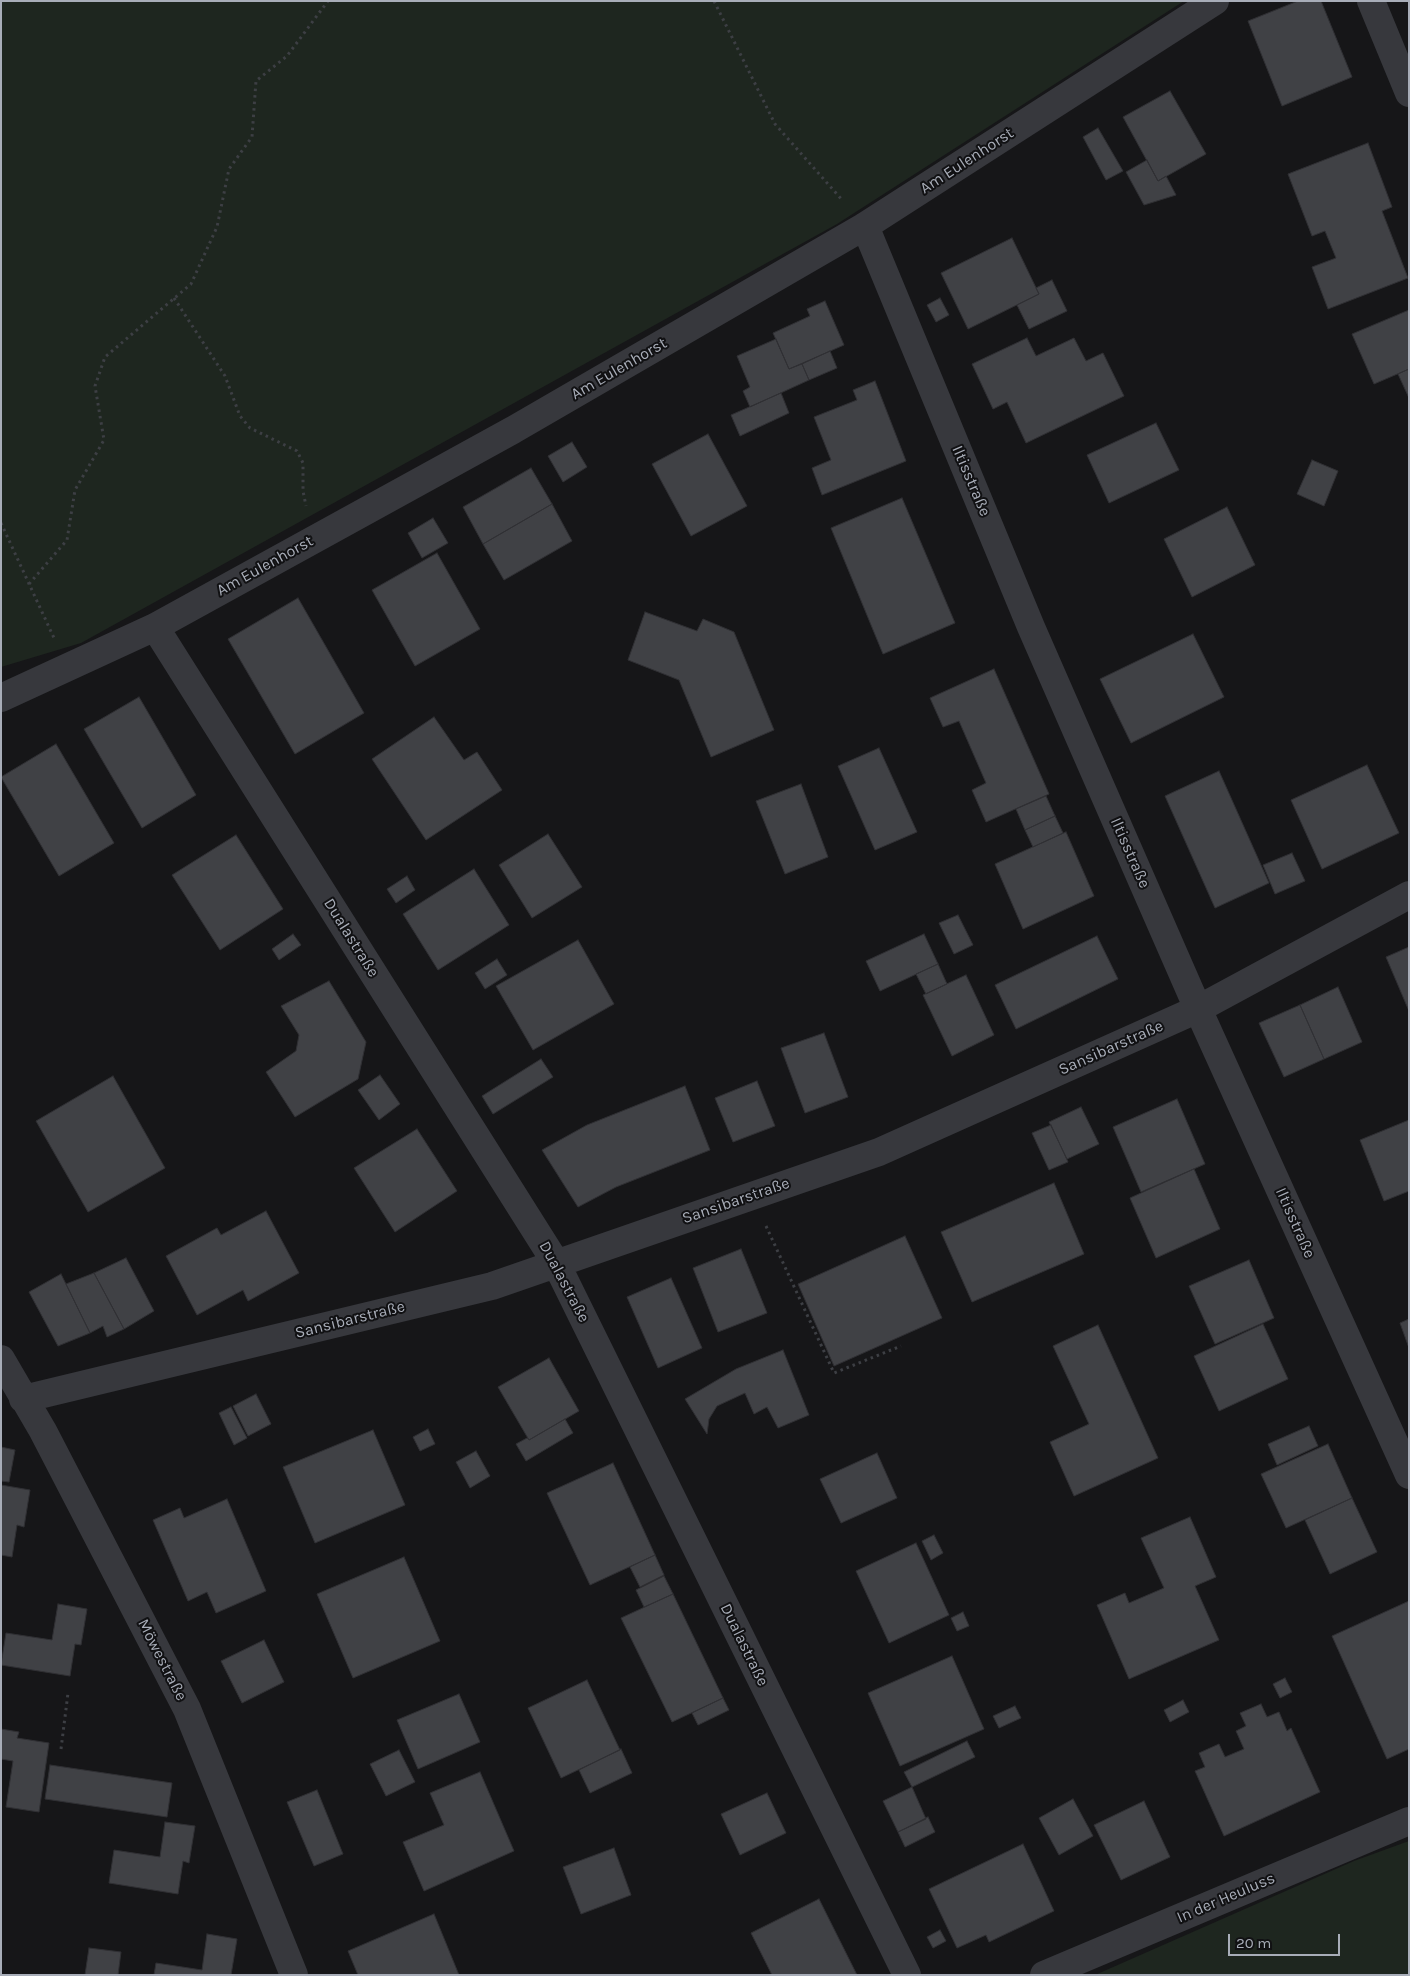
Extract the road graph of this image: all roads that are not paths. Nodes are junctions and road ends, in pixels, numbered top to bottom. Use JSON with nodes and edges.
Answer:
{"nodes":[{"id":1,"x":1216,"y":1,"type":"edge"},
{"id":2,"x":1371,"y":1,"type":"edge"},
{"id":3,"x":1409,"y":92,"type":"edge"},
{"id":4,"x":865,"y":226,"type":"junction"},
{"id":5,"x":155,"y":627,"type":"junction"},
{"id":6,"x":1,"y":698,"type":"edge"},
{"id":7,"x":1409,"y":895,"type":"edge"},
{"id":8,"x":1198,"y":1009,"type":"junction"},
{"id":9,"x":556,"y":1263,"type":"junction"},
{"id":10,"x":1,"y":1359,"type":"edge"},
{"id":11,"x":24,"y":1399,"type":"junction"},
{"id":12,"x":1409,"y":1475,"type":"edge"},
{"id":13,"x":1409,"y":1820,"type":"edge"},
{"id":14,"x":294,"y":1975,"type":"edge"},
{"id":15,"x":907,"y":1975,"type":"edge"},
{"id":16,"x":1044,"y":1975,"type":"edge"}],
"edges":[{"from":1,"to":4,"type":"street","name":"Am Eulenhorst"},
{"from":2,"to":3,"type":"street"},
{"from":4,"to":5,"type":"street","name":"Am Eulenhorst"},
{"from":4,"to":8,"type":"street","name":"Iltisstraße"},
{"from":5,"to":6,"type":"street","name":"Am Eulenhorst"},
{"from":5,"to":9,"type":"street","name":"Dualastraße"},
{"from":7,"to":8,"type":"street","name":"Sansibarstraße"},
{"from":8,"to":9,"type":"street","name":"Sansibarstraße"},
{"from":8,"to":12,"type":"street","name":"Iltisstraße"},
{"from":9,"to":11,"type":"street","name":"Sansibarstraße"},
{"from":9,"to":15,"type":"street","name":"Dualastraße"},
{"from":10,"to":11,"type":"street","name":"Möwestraße"},
{"from":11,"to":14,"type":"street","name":"Möwestraße"},
{"from":13,"to":16,"type":"street","name":"In der Heuluss"}]}
